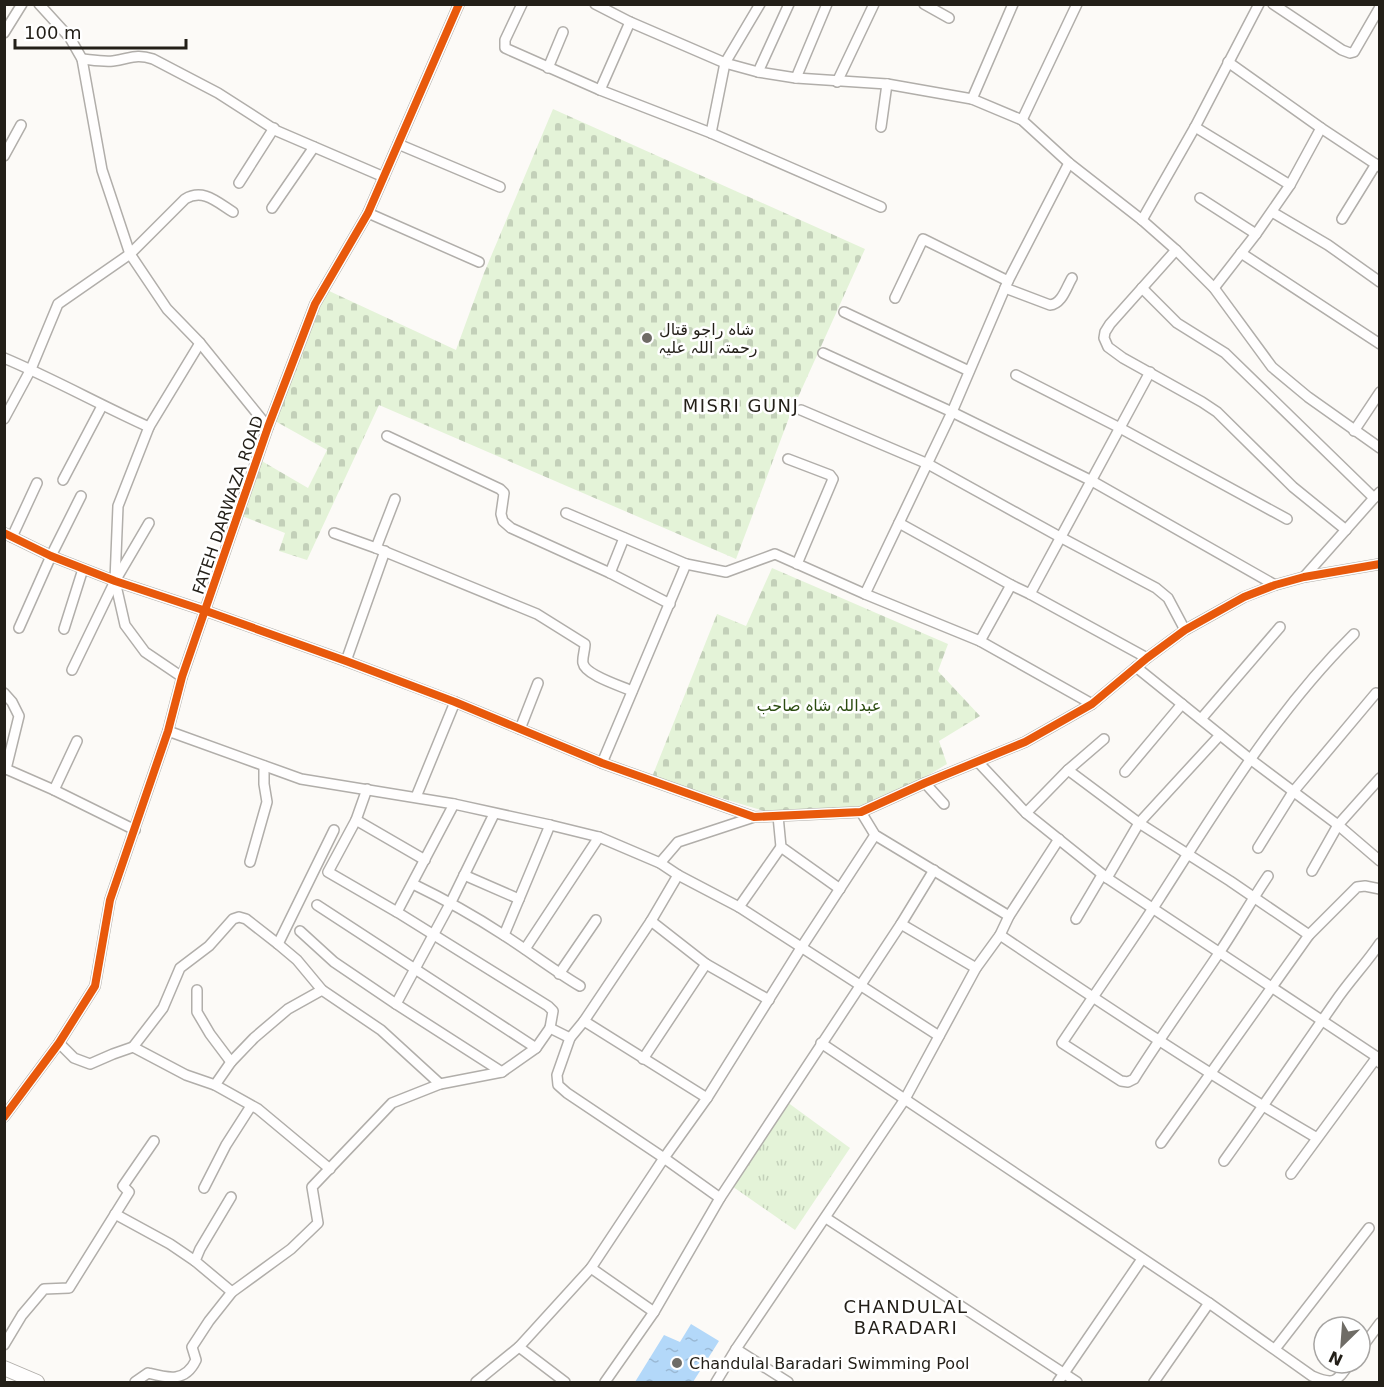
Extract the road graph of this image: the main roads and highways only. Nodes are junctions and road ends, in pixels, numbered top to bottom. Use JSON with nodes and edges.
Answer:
{"nodes":[{"id":1,"x":4,"y":1368,"type":"edge"},
{"id":2,"x":37,"y":1383,"type":"edge"}],
"edges":[{"from":1,"to":2,"type":"main road"}]}
